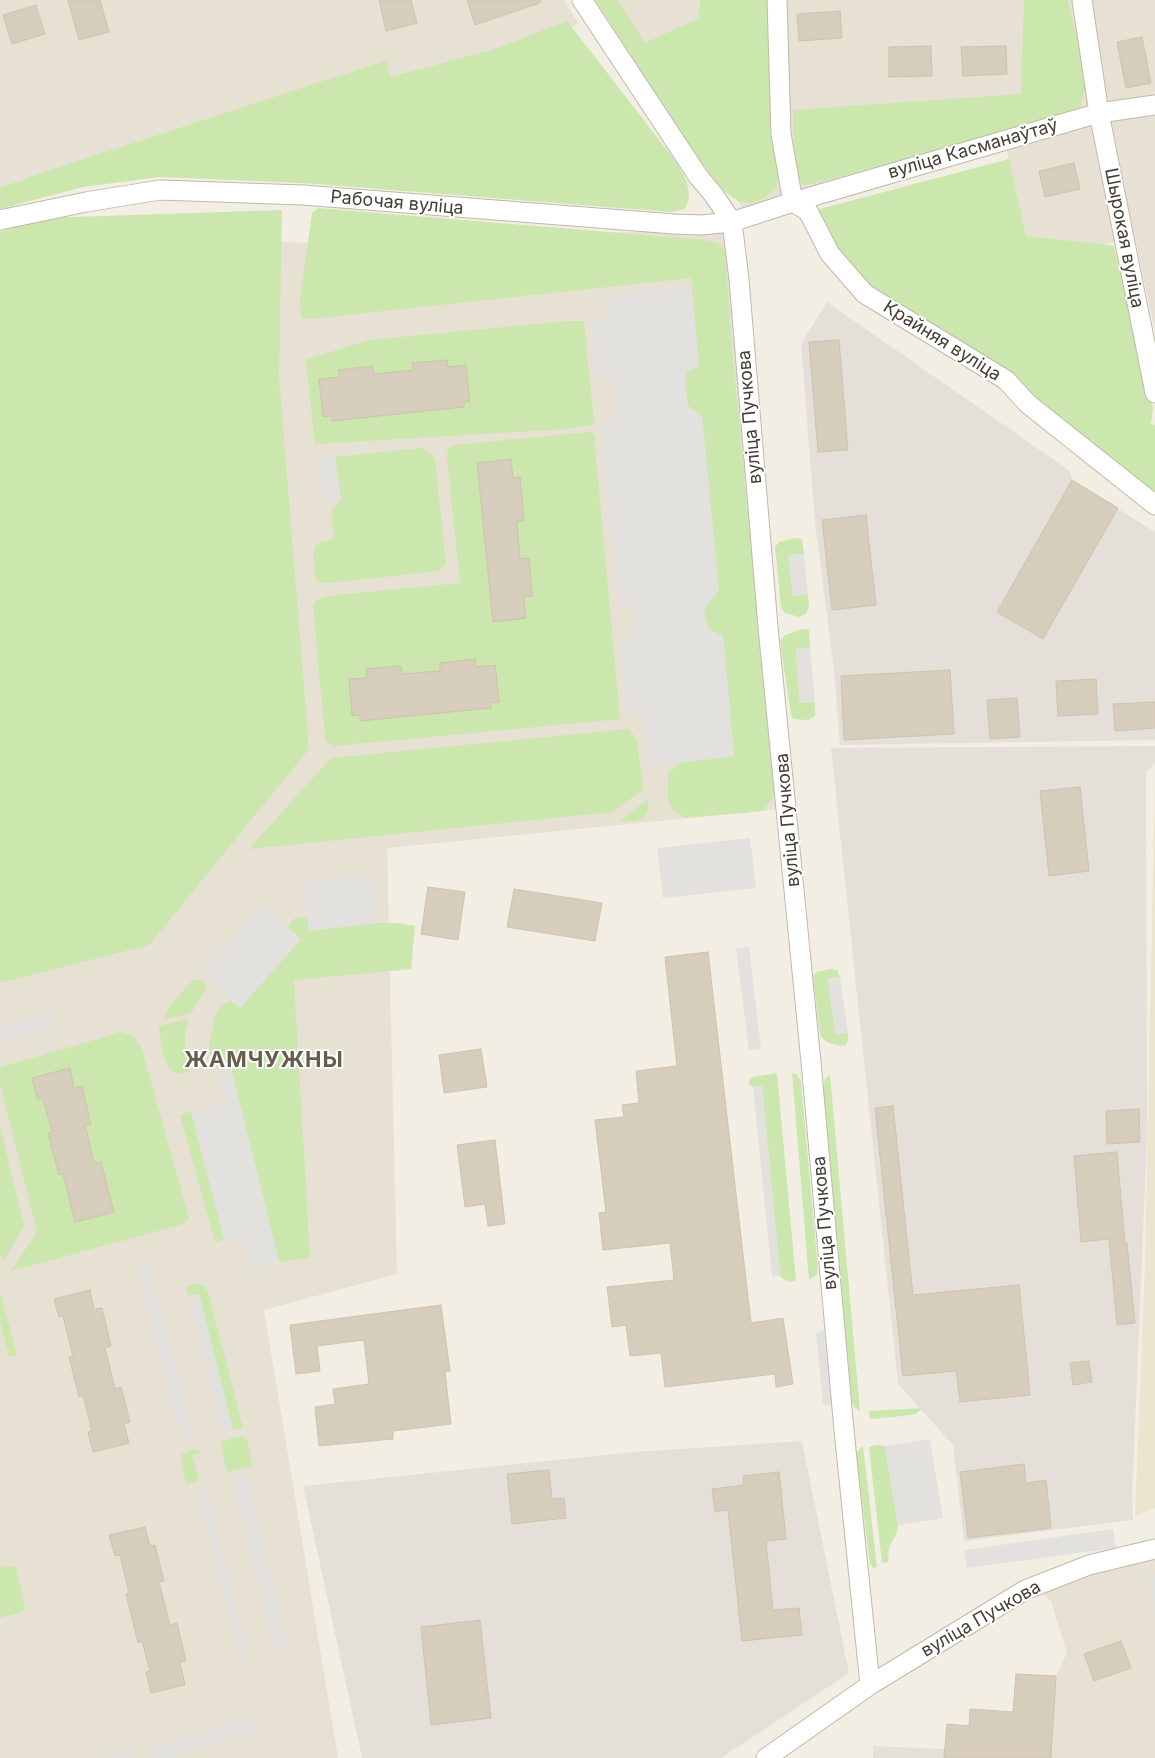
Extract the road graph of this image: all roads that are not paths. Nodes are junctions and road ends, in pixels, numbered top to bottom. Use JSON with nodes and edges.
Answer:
{"nodes":[{"id":1,"x":582,"y":0,"type":"edge"},
{"id":2,"x":777,"y":0,"type":"edge"},
{"id":3,"x":1082,"y":0,"type":"edge"},
{"id":4,"x":1155,"y":105,"type":"edge"},
{"id":5,"x":1099,"y":112,"type":"junction"},
{"id":6,"x":793,"y":202,"type":"junction"},
{"id":7,"x":0,"y":220,"type":"edge"},
{"id":8,"x":732,"y":222,"type":"junction"},
{"id":9,"x":1155,"y":393,"type":"edge"},
{"id":10,"x":1155,"y":505,"type":"edge"},
{"id":11,"x":1155,"y":1549,"type":"edge"},
{"id":12,"x":870,"y":1685,"type":"junction"},
{"id":13,"x":766,"y":1758,"type":"edge"}],
"edges":[{"from":1,"to":8,"type":"street","name":"вуліца Пучкова"},
{"from":2,"to":6,"type":"street"},
{"from":3,"to":5,"type":"street","name":"Шырокая вуліца"},
{"from":4,"to":5,"type":"street","name":"вуліца Касманаўтаў"},
{"from":5,"to":6,"type":"street","name":"вуліца Касманаўтаў"},
{"from":5,"to":9,"type":"street","name":"Шырокая вуліца"},
{"from":6,"to":8,"type":"street","name":"Рабочая вуліца"},
{"from":6,"to":10,"type":"street","name":"Крайняя вуліца"},
{"from":7,"to":8,"type":"street","name":"Рабочая вуліца"},
{"from":8,"to":12,"type":"street","name":"вуліца Пучкова"},
{"from":11,"to":12,"type":"street","name":"вуліца Пучкова"},
{"from":12,"to":13,"type":"street","name":"вуліца Пучкова"}]}
